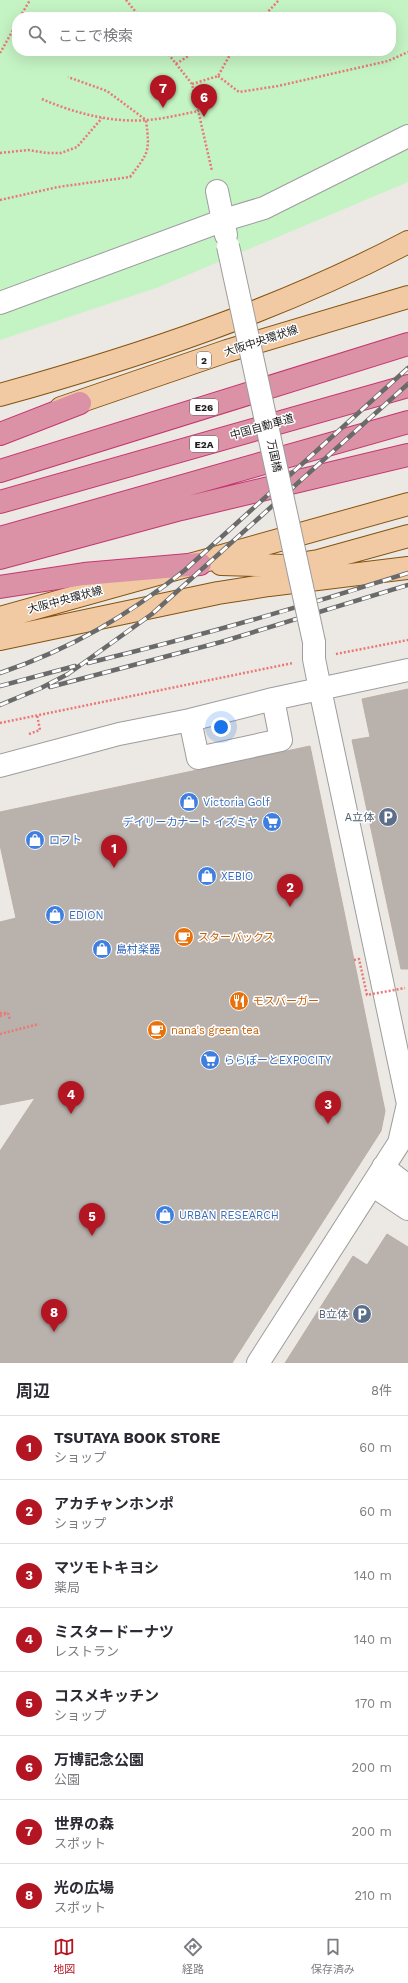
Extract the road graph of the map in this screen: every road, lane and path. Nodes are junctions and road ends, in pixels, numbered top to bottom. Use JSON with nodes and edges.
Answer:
{"nodes":[{"id":1,"x":30,"y":0,"type":"edge"},
{"id":2,"x":126,"y":0,"type":"edge"},
{"id":3,"x":280,"y":0,"type":"edge"},
{"id":4,"x":23,"y":12,"type":"edge"},
{"id":5,"x":136,"y":12,"type":"edge"},
{"id":6,"x":268,"y":12,"type":"edge"},
{"id":7,"x":12,"y":31,"type":"edge"},
{"id":8,"x":408,"y":52,"type":"edge"},
{"id":9,"x":0,"y":53,"type":"edge"},
{"id":10,"x":170,"y":56,"type":"edge"},
{"id":11,"x":188,"y":56,"type":"edge"},
{"id":12,"x":229,"y":56,"type":"edge"},
{"id":13,"x":176,"y":64,"type":"junction"},
{"id":14,"x":218,"y":76,"type":"junction"},
{"id":15,"x":68,"y":77,"type":"dead end"},
{"id":16,"x":192,"y":84,"type":"junction"},
{"id":17,"x":42,"y":99,"type":"dead end"},
{"id":18,"x":199,"y":111,"type":"junction"},
{"id":19,"x":103,"y":118,"type":"junction"},
{"id":20,"x":146,"y":120,"type":"junction"},
{"id":21,"x":408,"y":136,"type":"edge"},
{"id":22,"x":0,"y":153,"type":"edge"},
{"id":23,"x":217,"y":191,"type":"joint"},
{"id":24,"x":0,"y":200,"type":"edge"},
{"id":25,"x":224,"y":220,"type":"junction"},
{"id":26,"x":408,"y":242,"type":"edge"},
{"id":27,"x":408,"y":297,"type":"edge"},
{"id":28,"x":0,"y":304,"type":"edge"},
{"id":29,"x":408,"y":344,"type":"edge"},
{"id":30,"x":408,"y":386,"type":"edge"},
{"id":31,"x":0,"y":395,"type":"edge"},
{"id":32,"x":80,"y":403,"type":"junction"},
{"id":33,"x":408,"y":422,"type":"edge"},
{"id":34,"x":0,"y":425,"type":"edge"},
{"id":35,"x":0,"y":434,"type":"edge"},
{"id":36,"x":408,"y":455,"type":"edge"},
{"id":37,"x":0,"y":471,"type":"edge"},
{"id":38,"x":0,"y":502,"type":"edge"},
{"id":39,"x":408,"y":504,"type":"edge"},
{"id":40,"x":408,"y":536,"type":"edge"},
{"id":41,"x":0,"y":538,"type":"edge"},
{"id":42,"x":0,"y":558,"type":"edge"},
{"id":43,"x":200,"y":564,"type":"junction"},
{"id":44,"x":408,"y":568,"type":"edge"},
{"id":45,"x":0,"y":587,"type":"edge"},
{"id":46,"x":0,"y":618,"type":"edge"},
{"id":47,"x":0,"y":639,"type":"edge"},
{"id":48,"x":408,"y":640,"type":"edge"},
{"id":49,"x":314,"y":650,"type":"junction"},
{"id":50,"x":408,"y":670,"type":"edge"},
{"id":51,"x":320,"y":689,"type":"junction"},
{"id":52,"x":273,"y":700,"type":"junction"},
{"id":53,"x":37,"y":715,"type":"junction"},
{"id":54,"x":190,"y":720,"type":"junction"},
{"id":55,"x":0,"y":723,"type":"edge"},
{"id":56,"x":27,"y":735,"type":"dead end"},
{"id":57,"x":0,"y":766,"type":"edge"},
{"id":58,"x":354,"y":960,"type":"dead end"},
{"id":59,"x":405,"y":988,"type":"dead end"},
{"id":60,"x":0,"y":1013,"type":"edge"},
{"id":61,"x":8,"y":1013,"type":"junction"},
{"id":62,"x":0,"y":1016,"type":"edge"},
{"id":63,"x":10,"y":1020,"type":"dead end"},
{"id":64,"x":39,"y":1024,"type":"dead end"},
{"id":65,"x":0,"y":1034,"type":"edge"},
{"id":66,"x":383,"y":1167,"type":"junction"},
{"id":67,"x":372,"y":1185,"type":"junction"},
{"id":68,"x":408,"y":1186,"type":"edge"},
{"id":69,"x":408,"y":1209,"type":"edge"},
{"id":70,"x":258,"y":1363,"type":"edge"}],
"edges":[{"from":1,"to":4,"type":"path"},
{"from":2,"to":5,"type":"path"},
{"from":3,"to":6,"type":"path"},
{"from":7,"to":9,"type":"path"},
{"from":8,"to":14,"type":"path"},
{"from":10,"to":13,"type":"path"},
{"from":11,"to":13,"type":"path"},
{"from":12,"to":14,"type":"path"},
{"from":13,"to":16,"type":"path"},
{"from":14,"to":16,"type":"path"},
{"from":15,"to":20,"type":"path"},
{"from":16,"to":18,"type":"path"},
{"from":17,"to":19,"type":"path"},
{"from":18,"to":20,"type":"path"},
{"from":18,"to":23,"type":"path"},
{"from":19,"to":20,"type":"path"},
{"from":19,"to":22,"type":"path"},
{"from":20,"to":24,"type":"path"},
{"from":21,"to":25,"type":"lane"},
{"from":23,"to":25,"type":"lane","name":"万国橋"},
{"from":25,"to":28,"type":"lane"},
{"from":25,"to":49,"type":"lane","name":"万国橋","bridge":true},
{"from":26,"to":31,"type":"main road"},
{"from":27,"to":32,"type":"main road","name":"大阪中央環状線","number":"2"},
{"from":29,"to":37,"type":"highway","number":"E26"},
{"from":30,"to":38,"type":"highway","name":"中国自動車道","number":"E2A"},
{"from":32,"to":34,"type":"main road","name":"大阪中央環状線","number":"2"},
{"from":32,"to":35,"type":"highway"},
{"from":33,"to":41,"type":"highway"},
{"from":36,"to":42,"type":"highway"},
{"from":39,"to":43,"type":"main road","name":"大阪中央環状線"},
{"from":40,"to":43,"type":"main road"},
{"from":43,"to":45,"type":"highway"},
{"from":43,"to":46,"type":"main road","name":"大阪中央環状線"},
{"from":44,"to":47,"type":"main road"},
{"from":48,"to":49,"type":"path"},
{"from":49,"to":51,"type":"lane","name":"万国橋"},
{"from":49,"to":53,"type":"path"},
{"from":50,"to":51,"type":"lane"},
{"from":51,"to":52,"type":"lane"},
{"from":51,"to":66,"type":"lane","name":"万国橋"},
{"from":52,"to":54,"type":"lane"},
{"from":52,"to":54,"type":"lane"},
{"from":53,"to":55,"type":"path"},
{"from":53,"to":56,"type":"path"},
{"from":54,"to":57,"type":"lane"},
{"from":58,"to":59,"type":"path","bridge":true},
{"from":60,"to":61,"type":"path"},
{"from":61,"to":62,"type":"path"},
{"from":61,"to":63,"type":"path"},
{"from":64,"to":65,"type":"path"},
{"from":66,"to":67,"type":"lane","name":"万国橋"},
{"from":66,"to":68,"type":"lane"},
{"from":67,"to":69,"type":"lane"},
{"from":67,"to":70,"type":"lane","name":"万国橋"}]}
